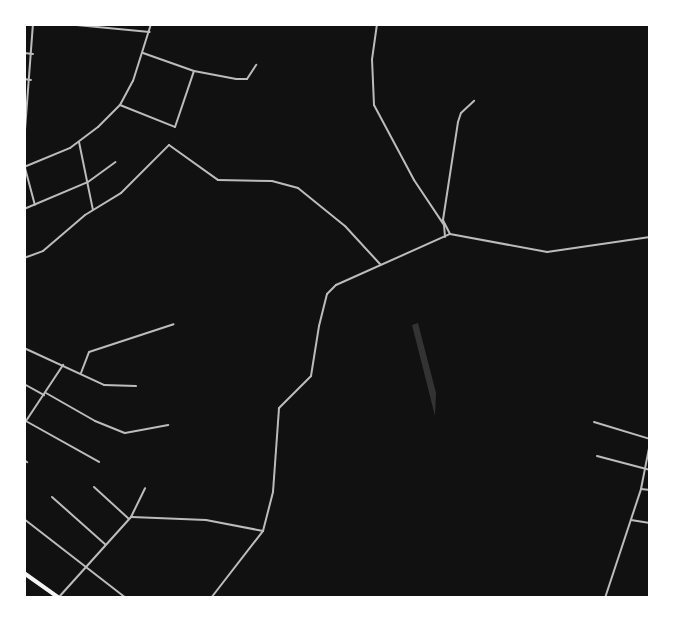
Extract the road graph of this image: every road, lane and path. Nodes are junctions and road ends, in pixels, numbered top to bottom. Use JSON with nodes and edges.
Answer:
{"nodes":[{"id":1,"x":33,"y":24,"type":"edge"},
{"id":2,"x":66,"y":24,"type":"edge"},
{"id":3,"x":76,"y":24,"type":"edge"},
{"id":4,"x":151,"y":24,"type":"edge"},
{"id":5,"x":377,"y":24,"type":"edge"},
{"id":6,"x":24,"y":25,"type":"edge"},
{"id":7,"x":150,"y":32,"type":"junction"},
{"id":8,"x":24,"y":53,"type":"edge"},
{"id":9,"x":33,"y":54,"type":"junction"},
{"id":10,"x":144,"y":54,"type":"junction"},
{"id":11,"x":256,"y":65,"type":"dead end"},
{"id":12,"x":194,"y":71,"type":"junction"},
{"id":13,"x":24,"y":79,"type":"edge"},
{"id":14,"x":31,"y":80,"type":"junction"},
{"id":15,"x":474,"y":101,"type":"dead end"},
{"id":16,"x":120,"y":105,"type":"junction"},
{"id":17,"x":26,"y":112,"type":"edge"},
{"id":18,"x":79,"y":141,"type":"junction"},
{"id":19,"x":24,"y":142,"type":"edge"},
{"id":20,"x":116,"y":162,"type":"dead end"},
{"id":21,"x":25,"y":167,"type":"edge"},
{"id":22,"x":88,"y":182,"type":"junction"},
{"id":23,"x":35,"y":205,"type":"junction"},
{"id":24,"x":24,"y":209,"type":"edge"},
{"id":25,"x":93,"y":210,"type":"junction"},
{"id":26,"x":444,"y":225,"type":"junction"},
{"id":27,"x":450,"y":234,"type":"junction"},
{"id":28,"x":444,"y":237,"type":"junction"},
{"id":29,"x":650,"y":237,"type":"edge"},
{"id":30,"x":24,"y":258,"type":"edge"},
{"id":31,"x":380,"y":264,"type":"junction"},
{"id":32,"x":174,"y":324,"type":"dead end"},
{"id":33,"x":24,"y":348,"type":"edge"},
{"id":34,"x":63,"y":365,"type":"junction"},
{"id":35,"x":81,"y":373,"type":"junction"},
{"id":36,"x":24,"y":384,"type":"edge"},
{"id":37,"x":136,"y":386,"type":"dead end"},
{"id":38,"x":45,"y":394,"type":"junction"},
{"id":39,"x":25,"y":422,"type":"edge"},
{"id":40,"x":594,"y":422,"type":"dead end"},
{"id":41,"x":168,"y":425,"type":"dead end"},
{"id":42,"x":650,"y":439,"type":"edge"},
{"id":43,"x":650,"y":443,"type":"edge"},
{"id":44,"x":597,"y":456,"type":"dead end"},
{"id":45,"x":99,"y":462,"type":"dead end"},
{"id":46,"x":645,"y":469,"type":"junction"},
{"id":47,"x":650,"y":470,"type":"edge"},
{"id":48,"x":94,"y":487,"type":"dead end"},
{"id":49,"x":145,"y":488,"type":"dead end"},
{"id":50,"x":641,"y":489,"type":"junction"},
{"id":51,"x":650,"y":490,"type":"edge"},
{"id":52,"x":52,"y":497,"type":"dead end"},
{"id":53,"x":130,"y":518,"type":"junction"},
{"id":54,"x":24,"y":519,"type":"edge"},
{"id":55,"x":631,"y":520,"type":"junction"},
{"id":56,"x":650,"y":523,"type":"edge"},
{"id":57,"x":263,"y":531,"type":"junction"},
{"id":58,"x":105,"y":544,"type":"junction"},
{"id":59,"x":82,"y":567,"type":"junction"},
{"id":60,"x":24,"y":573,"type":"edge"},
{"id":61,"x":57,"y":598,"type":"edge"},
{"id":62,"x":126,"y":598,"type":"edge"},
{"id":63,"x":211,"y":598,"type":"edge"},
{"id":64,"x":605,"y":598,"type":"edge"}],
"edges":[{"from":1,"to":6,"type":"street"},
{"from":1,"to":9,"type":"street"},
{"from":2,"to":3,"type":"street"},
{"from":3,"to":7,"type":"street"},
{"from":4,"to":7,"type":"street"},
{"from":5,"to":26,"type":"street"},
{"from":7,"to":10,"type":"street"},
{"from":8,"to":9,"type":"street"},
{"from":9,"to":14,"type":"street"},
{"from":10,"to":12,"type":"street"},
{"from":10,"to":16,"type":"street"},
{"from":11,"to":12,"type":"street"},
{"from":12,"to":16,"type":"street"},
{"from":13,"to":14,"type":"street"},
{"from":14,"to":17,"type":"street"},
{"from":15,"to":26,"type":"street"},
{"from":16,"to":18,"type":"street"},
{"from":17,"to":19,"type":"street"},
{"from":18,"to":21,"type":"street"},
{"from":18,"to":22,"type":"street"},
{"from":20,"to":22,"type":"street"},
{"from":21,"to":23,"type":"street"},
{"from":22,"to":23,"type":"street"},
{"from":22,"to":25,"type":"street"},
{"from":23,"to":24,"type":"street"},
{"from":25,"to":30,"type":"street"},
{"from":25,"to":31,"type":"street"},
{"from":26,"to":27,"type":"street"},
{"from":26,"to":28,"type":"street"},
{"from":27,"to":28,"type":"street"},
{"from":27,"to":29,"type":"street"},
{"from":28,"to":31,"type":"street"},
{"from":31,"to":57,"type":"street"},
{"from":32,"to":35,"type":"street"},
{"from":33,"to":34,"type":"street"},
{"from":34,"to":35,"type":"street"},
{"from":34,"to":38,"type":"street"},
{"from":35,"to":37,"type":"street"},
{"from":36,"to":38,"type":"street"},
{"from":38,"to":39,"type":"street"},
{"from":38,"to":41,"type":"street"},
{"from":39,"to":45,"type":"street"},
{"from":40,"to":42,"type":"street"},
{"from":43,"to":46,"type":"street"},
{"from":44,"to":46,"type":"street"},
{"from":46,"to":47,"type":"street"},
{"from":46,"to":50,"type":"street"},
{"from":48,"to":53,"type":"street"},
{"from":49,"to":53,"type":"street"},
{"from":50,"to":51,"type":"street"},
{"from":50,"to":55,"type":"street"},
{"from":52,"to":58,"type":"street"},
{"from":53,"to":57,"type":"street"},
{"from":53,"to":58,"type":"street"},
{"from":54,"to":59,"type":"street"},
{"from":55,"to":56,"type":"street"},
{"from":55,"to":64,"type":"street"},
{"from":57,"to":63,"type":"street"},
{"from":58,"to":59,"type":"street"},
{"from":59,"to":61,"type":"street"},
{"from":59,"to":62,"type":"street"},
{"from":60,"to":61,"type":"highway"}]}
